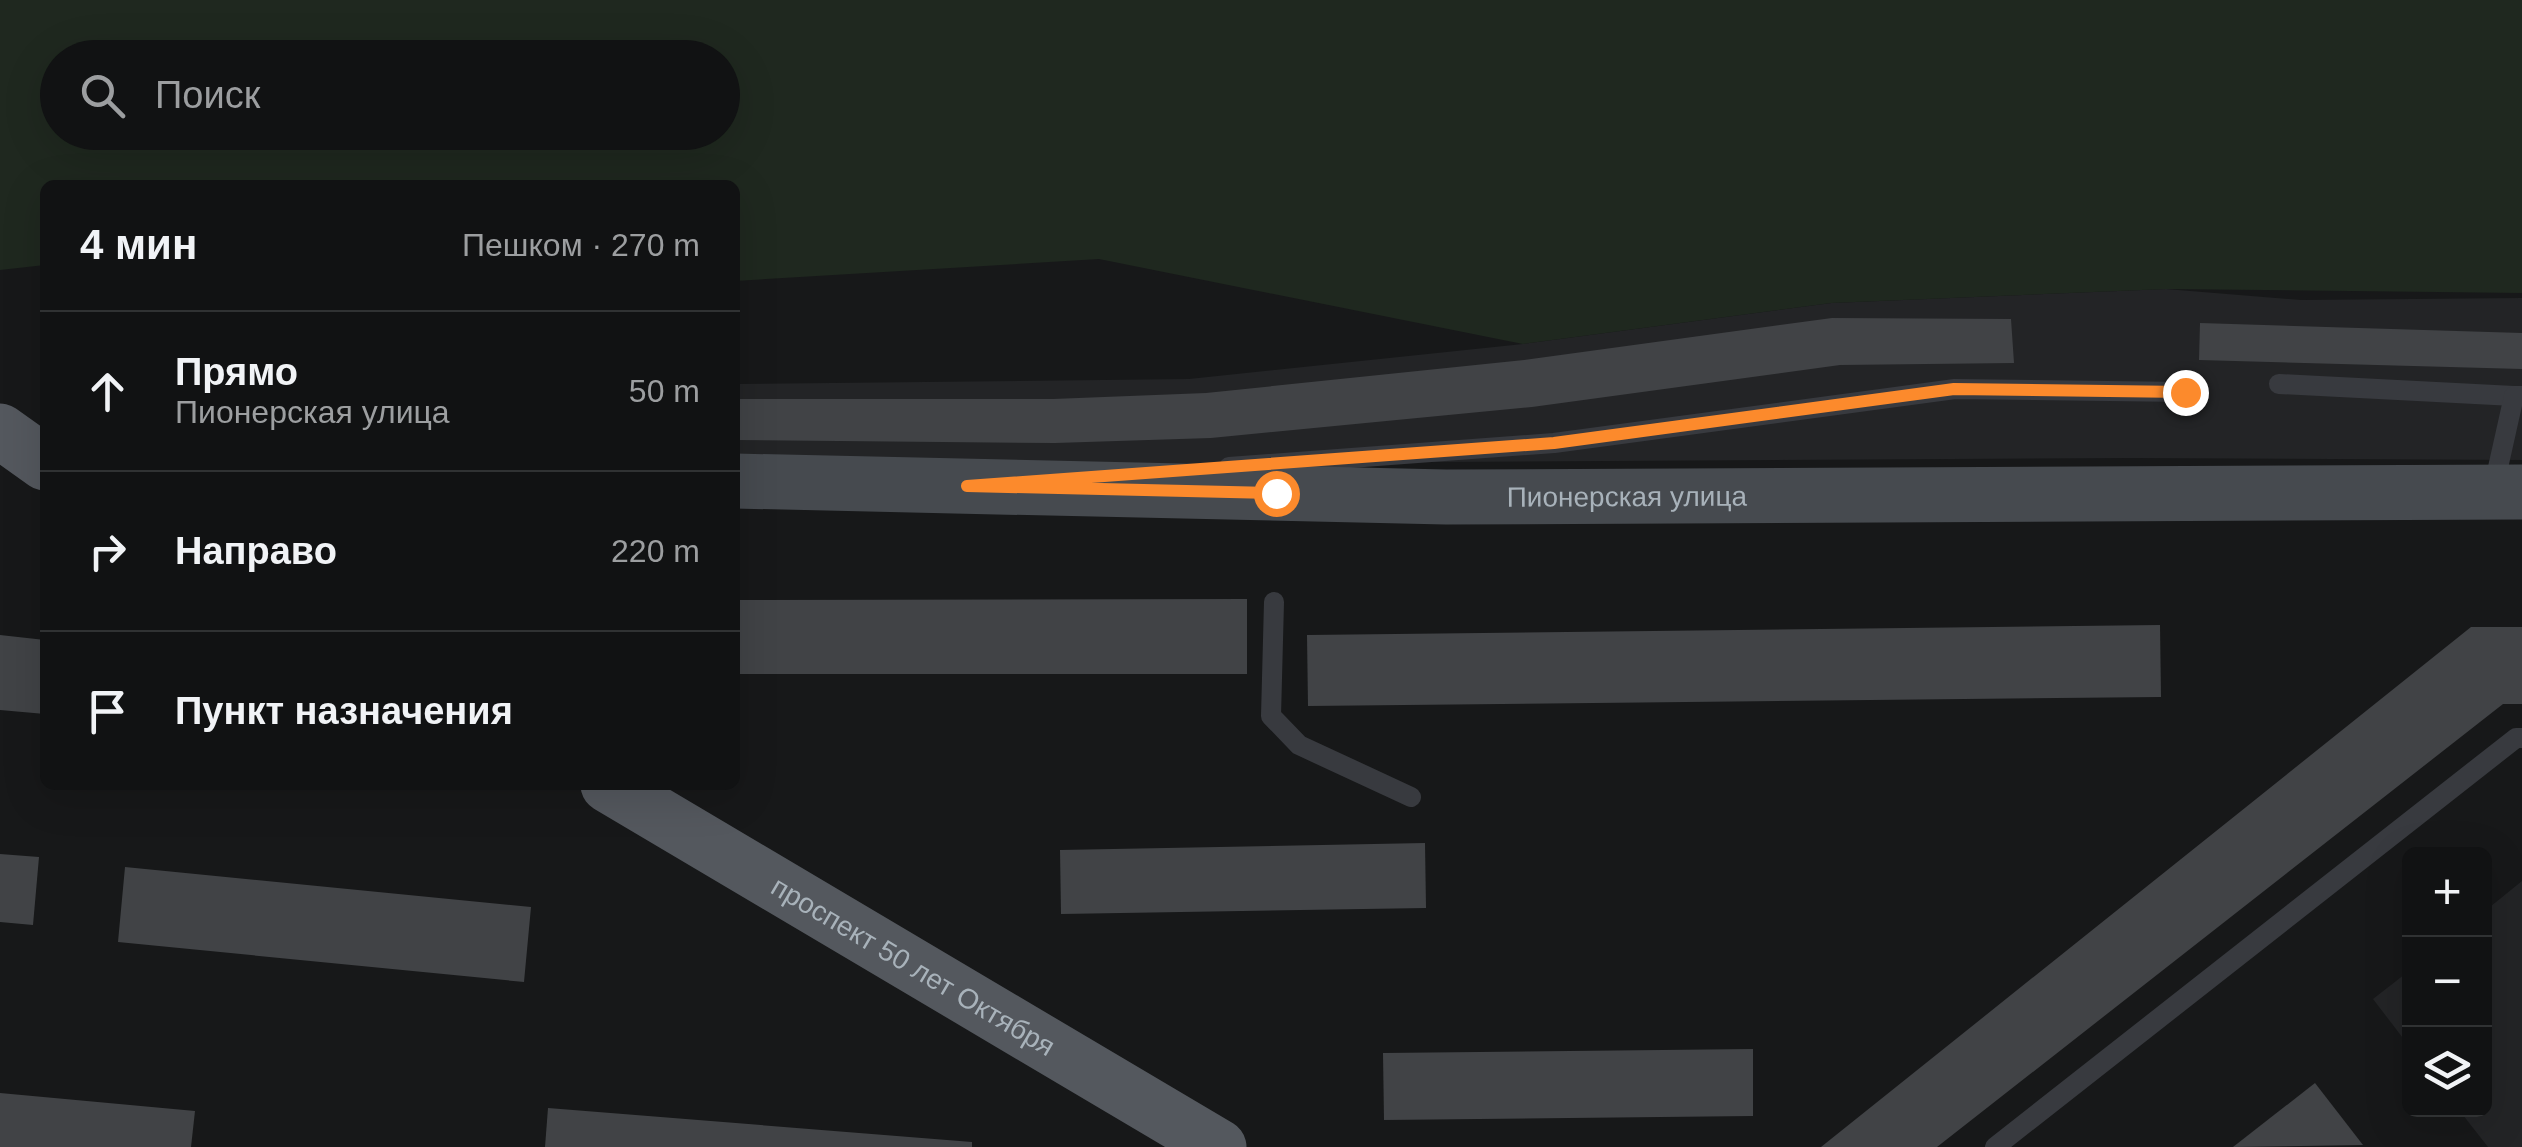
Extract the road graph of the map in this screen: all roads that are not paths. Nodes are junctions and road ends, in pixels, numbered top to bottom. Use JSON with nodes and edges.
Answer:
{"nodes":[{"id":1,"x":2279,"y":384,"type":"dead end"},
{"id":2,"x":2185,"y":392,"type":"dead end"},
{"id":3,"x":2518,"y":396,"type":"edge"},
{"id":4,"x":0,"y":431,"type":"edge"},
{"id":5,"x":40,"y":459,"type":"edge"},
{"id":6,"x":740,"y":481,"type":"edge"},
{"id":7,"x":967,"y":486,"type":"junction"},
{"id":8,"x":2508,"y":492,"type":"edge"},
{"id":9,"x":1274,"y":602,"type":"dead end"},
{"id":10,"x":2522,"y":738,"type":"edge"},
{"id":11,"x":616,"y":790,"type":"edge"},
{"id":12,"x":1411,"y":797,"type":"dead end"},
{"id":13,"x":1219,"y":1147,"type":"edge"},
{"id":14,"x":1995,"y":1147,"type":"edge"}],
"edges":[{"from":1,"to":3,"type":"lane"},
{"from":2,"to":7,"type":"lane"},
{"from":3,"to":8,"type":"lane"},
{"from":4,"to":5,"type":"main road"},
{"from":6,"to":7,"type":"main road","name":"Пионерская улица"},
{"from":7,"to":8,"type":"main road","name":"Пионерская улица"},
{"from":9,"to":12,"type":"lane"},
{"from":10,"to":14,"type":"lane"},
{"from":11,"to":13,"type":"main road","name":"проспект 50 лет Октября"}]}
